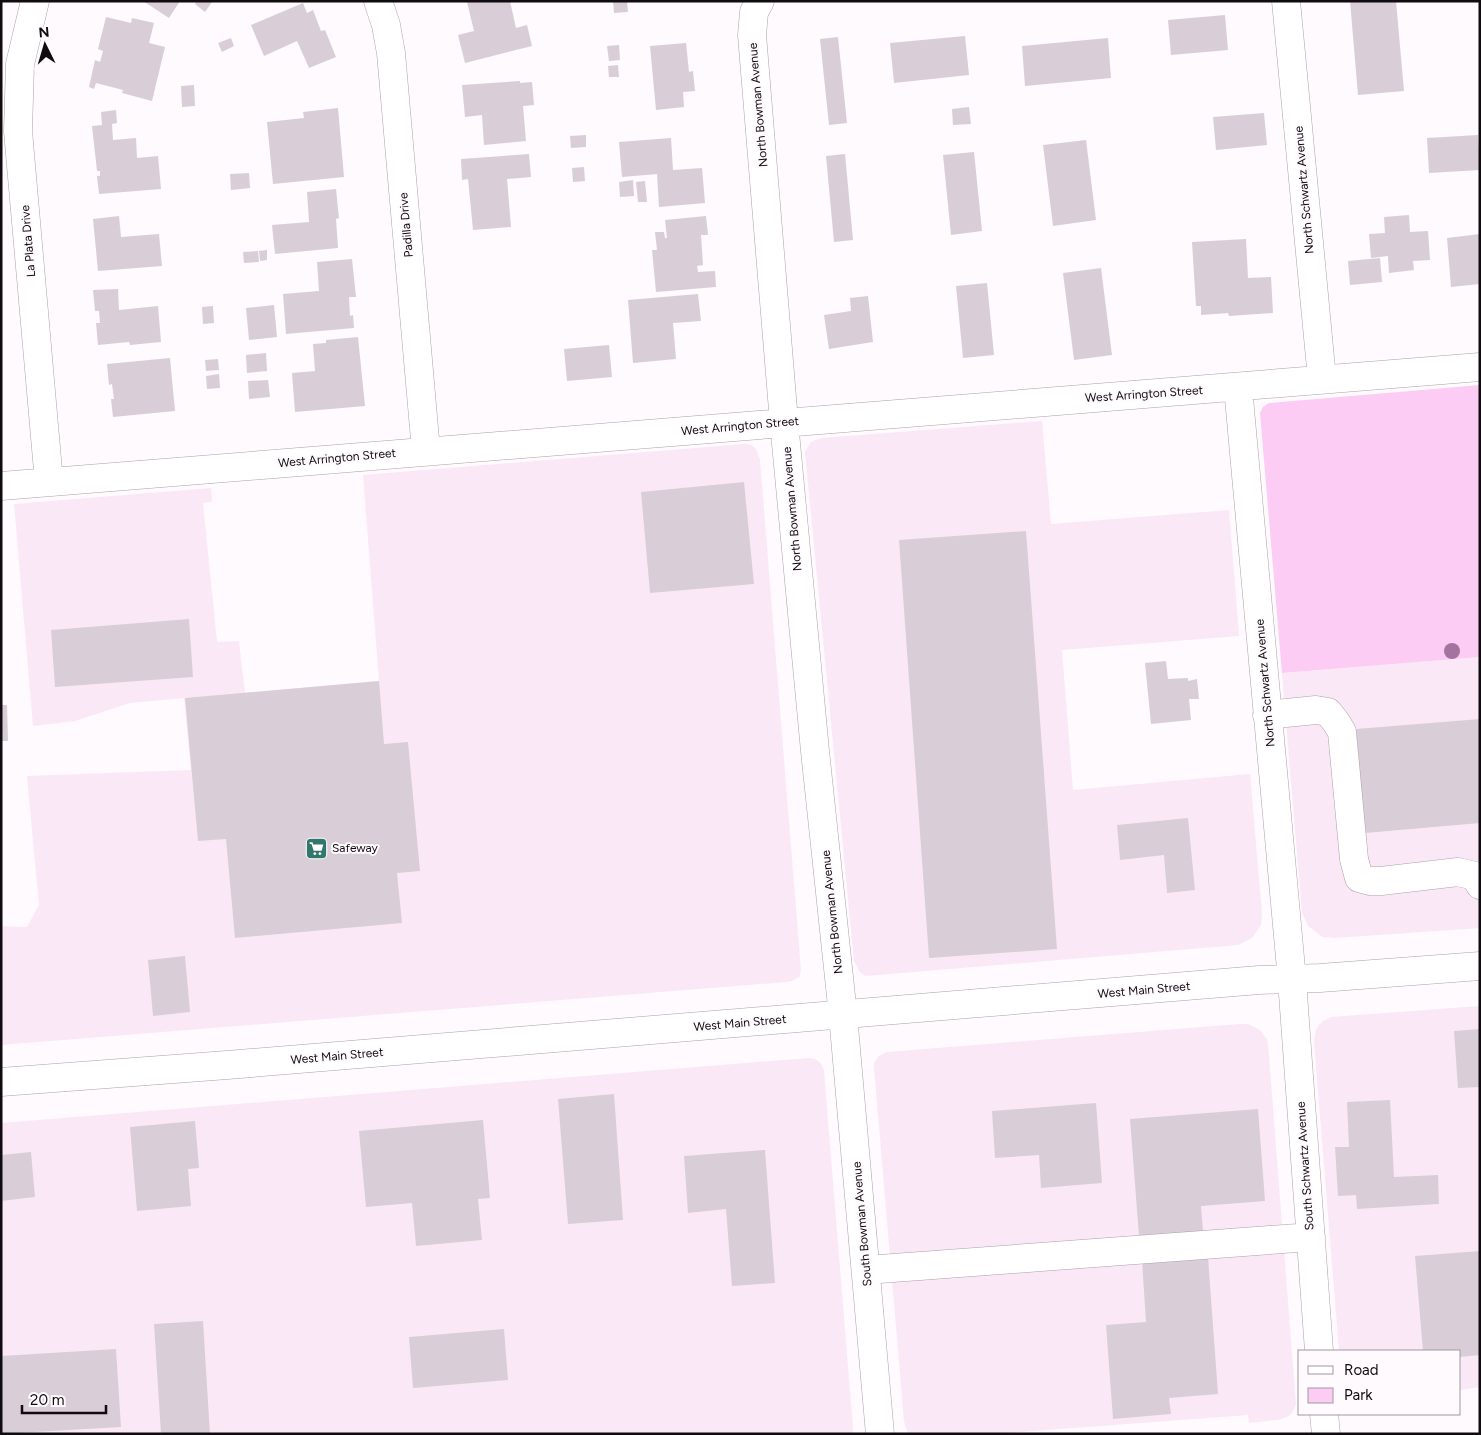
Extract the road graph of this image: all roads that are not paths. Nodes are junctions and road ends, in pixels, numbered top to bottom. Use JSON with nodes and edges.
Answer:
{"nodes":[{"id":1,"x":35,"y":1,"type":"edge"},
{"id":2,"x":378,"y":1,"type":"edge"},
{"id":3,"x":1286,"y":1,"type":"edge"},
{"id":4,"x":760,"y":2,"type":"edge"},
{"id":5,"x":1480,"y":367,"type":"edge"},
{"id":6,"x":1322,"y":379,"type":"junction"},
{"id":7,"x":1238,"y":387,"type":"junction"},
{"id":8,"x":784,"y":422,"type":"junction"},
{"id":9,"x":426,"y":451,"type":"junction"},
{"id":10,"x":50,"y":482,"type":"junction"},
{"id":11,"x":1,"y":486,"type":"edge"},
{"id":12,"x":1267,"y":715,"type":"junction"},
{"id":13,"x":1480,"y":885,"type":"edge"},
{"id":14,"x":1480,"y":966,"type":"edge"},
{"id":15,"x":1292,"y":980,"type":"junction"},
{"id":16,"x":843,"y":1015,"type":"junction"},
{"id":17,"x":1,"y":1082,"type":"edge"},
{"id":18,"x":1311,"y":1237,"type":"junction"},
{"id":19,"x":866,"y":1270,"type":"junction"},
{"id":20,"x":1319,"y":1350,"type":"edge"},
{"id":21,"x":1324,"y":1415,"type":"edge"},
{"id":22,"x":880,"y":1434,"type":"edge"},
{"id":23,"x":1326,"y":1434,"type":"edge"}],
"edges":[{"from":1,"to":10,"type":"street","name":"La Plata Drive"},
{"from":2,"to":9,"type":"street","name":"Padilla Drive"},
{"from":3,"to":6,"type":"street","name":"North Schwartz Avenue"},
{"from":4,"to":8,"type":"street","name":"North Bowman Avenue"},
{"from":5,"to":6,"type":"street","name":"West Arrington Street"},
{"from":6,"to":7,"type":"street","name":"West Arrington Street"},
{"from":7,"to":8,"type":"street","name":"West Arrington Street"},
{"from":7,"to":12,"type":"street","name":"North Schwartz Avenue"},
{"from":8,"to":9,"type":"street","name":"West Arrington Street"},
{"from":8,"to":16,"type":"street","name":"North Bowman Avenue"},
{"from":9,"to":10,"type":"street","name":"West Arrington Street"},
{"from":10,"to":11,"type":"street","name":"West Arrington Street"},
{"from":12,"to":13,"type":"street"},
{"from":12,"to":15,"type":"street","name":"North Schwartz Avenue"},
{"from":14,"to":15,"type":"street","name":"West Main Street"},
{"from":15,"to":16,"type":"street","name":"West Main Street"},
{"from":15,"to":18,"type":"street","name":"South Schwartz Avenue"},
{"from":16,"to":17,"type":"street","name":"West Main Street"},
{"from":16,"to":19,"type":"street","name":"South Bowman Avenue"},
{"from":18,"to":19,"type":"street"},
{"from":18,"to":20,"type":"street","name":"South Schwartz Avenue"},
{"from":19,"to":22,"type":"street","name":"South Bowman Avenue"},
{"from":21,"to":23,"type":"street"}]}
